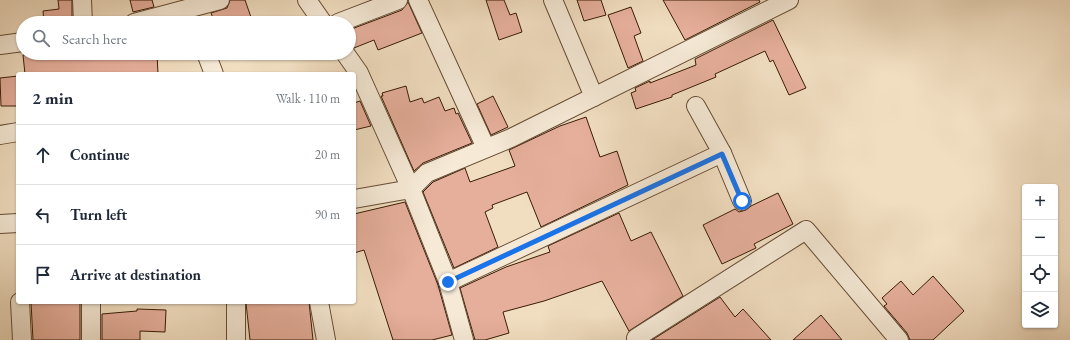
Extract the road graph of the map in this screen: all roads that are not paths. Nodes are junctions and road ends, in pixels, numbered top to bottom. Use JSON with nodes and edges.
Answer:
{"nodes":[{"id":1,"x":82,"y":0,"type":"edge"},
{"id":2,"x":220,"y":0,"type":"edge"},
{"id":3,"x":307,"y":0,"type":"edge"},
{"id":4,"x":398,"y":0,"type":"edge"},
{"id":5,"x":418,"y":0,"type":"edge"},
{"id":6,"x":553,"y":0,"type":"edge"},
{"id":7,"x":789,"y":0,"type":"edge"},
{"id":8,"x":83,"y":16,"type":"edge"},
{"id":9,"x":192,"y":16,"type":"edge"},
{"id":10,"x":318,"y":16,"type":"edge"},
{"id":11,"x":356,"y":16,"type":"edge"},
{"id":12,"x":16,"y":43,"type":"edge"},
{"id":13,"x":0,"y":45,"type":"edge"},
{"id":14,"x":209,"y":60,"type":"edge"},
{"id":15,"x":350,"y":60,"type":"edge"},
{"id":16,"x":213,"y":72,"type":"edge"},
{"id":17,"x":594,"y":97,"type":"junction"},
{"id":18,"x":696,"y":106,"type":"dead end"},
{"id":19,"x":16,"y":132,"type":"edge"},
{"id":20,"x":0,"y":134,"type":"edge"},
{"id":21,"x":486,"y":148,"type":"junction"},
{"id":22,"x":722,"y":154,"type":"junction"},
{"id":23,"x":411,"y":189,"type":"junction"},
{"id":24,"x":356,"y":200,"type":"edge"},
{"id":25,"x":742,"y":201,"type":"dead end"},
{"id":26,"x":16,"y":223,"type":"edge"},
{"id":27,"x":0,"y":224,"type":"edge"},
{"id":28,"x":448,"y":282,"type":"junction"},
{"id":29,"x":20,"y":304,"type":"edge"},
{"id":30,"x":90,"y":304,"type":"edge"},
{"id":31,"x":236,"y":304,"type":"edge"},
{"id":32,"x":319,"y":304,"type":"edge"},
{"id":33,"x":636,"y":338,"type":"dead end"},
{"id":34,"x":22,"y":340,"type":"edge"},
{"id":35,"x":91,"y":340,"type":"edge"},
{"id":36,"x":236,"y":340,"type":"edge"},
{"id":37,"x":326,"y":340,"type":"edge"},
{"id":38,"x":464,"y":340,"type":"edge"},
{"id":39,"x":899,"y":340,"type":"edge"}],
"edges":[{"from":1,"to":8,"type":"street"},
{"from":2,"to":9,"type":"street"},
{"from":3,"to":10,"type":"street"},
{"from":4,"to":11,"type":"street"},
{"from":5,"to":21,"type":"street"},
{"from":6,"to":17,"type":"street"},
{"from":7,"to":17,"type":"street"},
{"from":12,"to":13,"type":"street"},
{"from":14,"to":16,"type":"street"},
{"from":15,"to":23,"type":"street"},
{"from":17,"to":21,"type":"street"},
{"from":18,"to":22,"type":"street"},
{"from":19,"to":20,"type":"street"},
{"from":21,"to":23,"type":"street"},
{"from":22,"to":25,"type":"street"},
{"from":22,"to":28,"type":"street"},
{"from":23,"to":24,"type":"street"},
{"from":23,"to":28,"type":"street"},
{"from":26,"to":27,"type":"street"},
{"from":28,"to":38,"type":"street"},
{"from":29,"to":34,"type":"street"},
{"from":30,"to":35,"type":"street"},
{"from":31,"to":36,"type":"street"},
{"from":32,"to":37,"type":"street"},
{"from":33,"to":39,"type":"street"}]}
